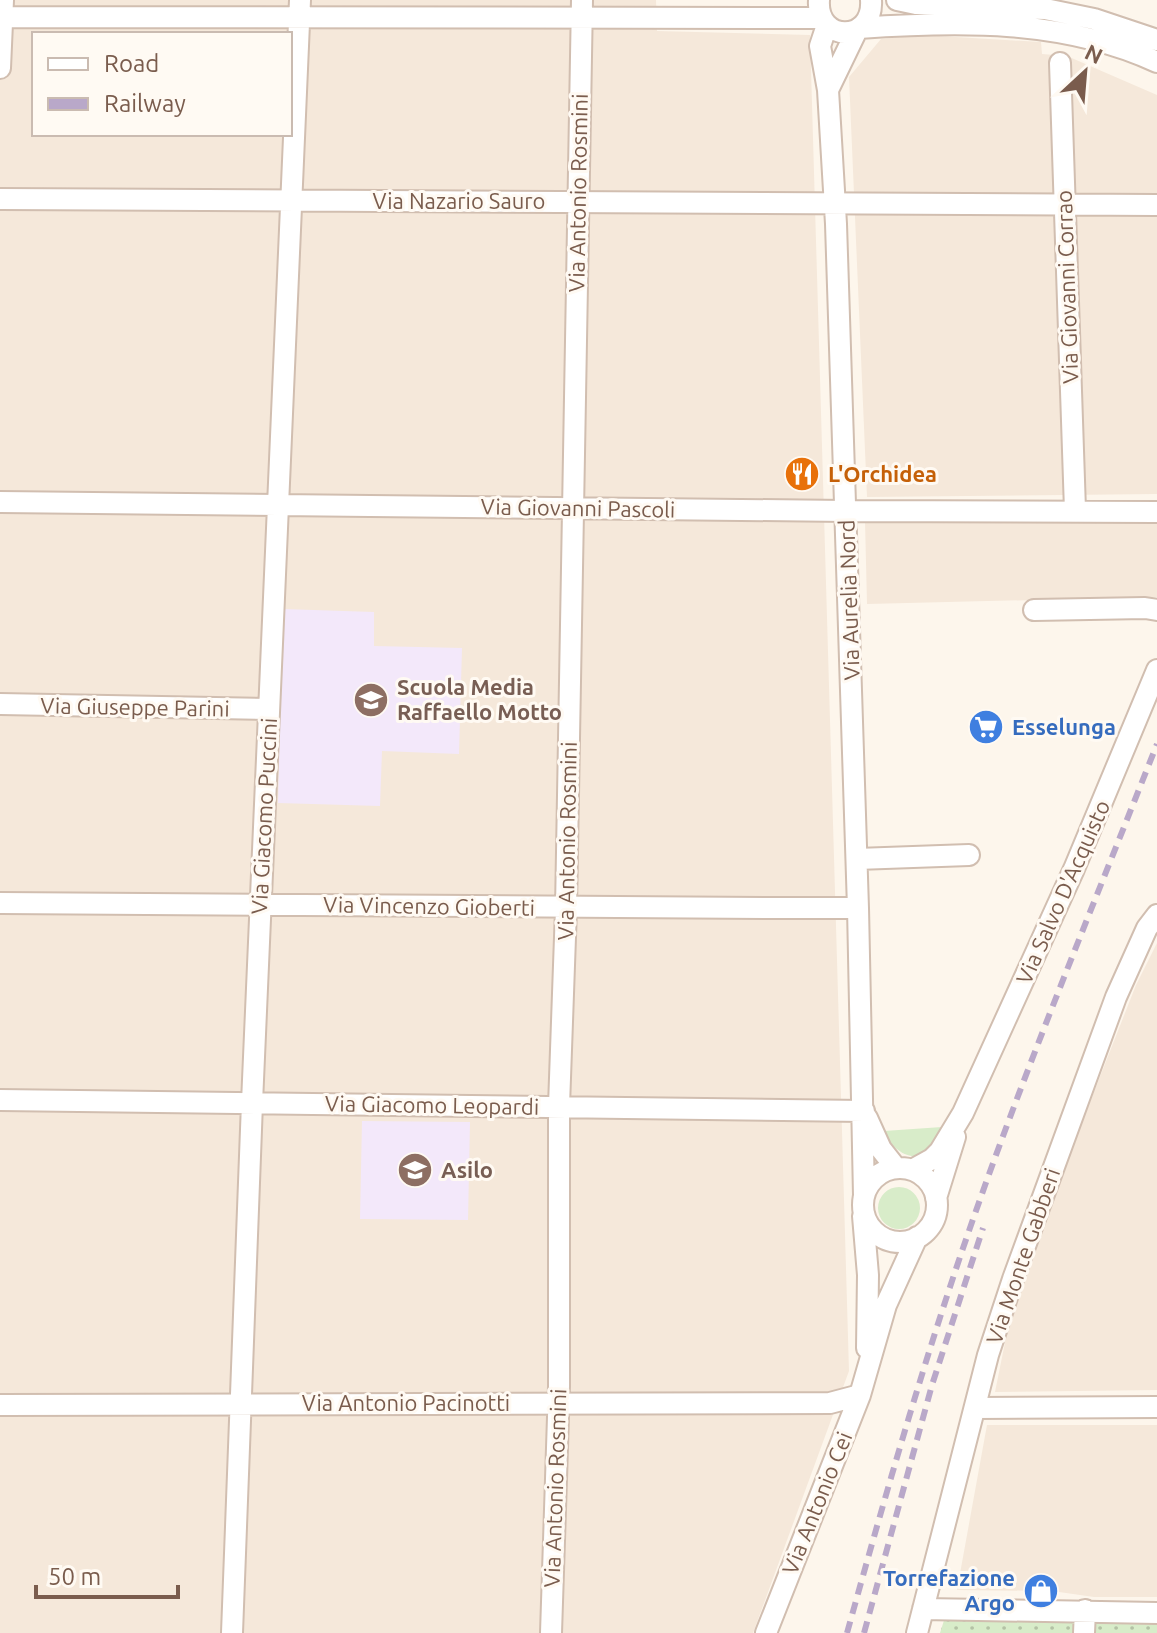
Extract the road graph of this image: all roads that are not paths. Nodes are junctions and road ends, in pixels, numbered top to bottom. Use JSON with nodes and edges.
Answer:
{"nodes":[{"id":1,"x":871,"y":0,"type":"edge"},
{"id":2,"x":897,"y":0,"type":"edge"},
{"id":3,"x":582,"y":8,"type":"edge"},
{"id":4,"x":300,"y":9,"type":"edge"},
{"id":5,"x":2,"y":11,"type":"edge"},
{"id":6,"x":822,"y":14,"type":"edge"},
{"id":7,"x":858,"y":29,"type":"junction"},
{"id":8,"x":1157,"y":40,"type":"edge"},
{"id":9,"x":1157,"y":62,"type":"edge"},
{"id":10,"x":1060,"y":63,"type":"dead end"},
{"id":11,"x":0,"y":68,"type":"edge"},
{"id":12,"x":828,"y":90,"type":"junction"},
{"id":13,"x":0,"y":199,"type":"edge"},
{"id":14,"x":292,"y":201,"type":"junction"},
{"id":15,"x":577,"y":201,"type":"junction"},
{"id":16,"x":1065,"y":203,"type":"junction"},
{"id":17,"x":835,"y":204,"type":"junction"},
{"id":18,"x":1157,"y":205,"type":"edge"},
{"id":19,"x":0,"y":502,"type":"edge"},
{"id":20,"x":278,"y":504,"type":"junction"},
{"id":21,"x":574,"y":508,"type":"junction"},
{"id":22,"x":1075,"y":510,"type":"junction"},
{"id":23,"x":846,"y":511,"type":"junction"},
{"id":24,"x":1157,"y":512,"type":"edge"},
{"id":25,"x":1034,"y":610,"type":"dead end"},
{"id":26,"x":1157,"y":610,"type":"edge"},
{"id":27,"x":1157,"y":670,"type":"edge"},
{"id":28,"x":0,"y":704,"type":"edge"},
{"id":29,"x":269,"y":709,"type":"junction"},
{"id":30,"x":969,"y":855,"type":"dead end"},
{"id":31,"x":857,"y":859,"type":"junction"},
{"id":32,"x":0,"y":903,"type":"edge"},
{"id":33,"x":260,"y":903,"type":"junction"},
{"id":34,"x":858,"y":908,"type":"junction"},
{"id":35,"x":566,"y":909,"type":"junction"},
{"id":36,"x":1157,"y":915,"type":"edge"},
{"id":37,"x":0,"y":1100,"type":"edge"},
{"id":38,"x":252,"y":1103,"type":"junction"},
{"id":39,"x":559,"y":1106,"type":"junction"},
{"id":40,"x":864,"y":1111,"type":"junction"},
{"id":41,"x":963,"y":1113,"type":"junction"},
{"id":42,"x":904,"y":1169,"type":"junction"},
{"id":43,"x":936,"y":1198,"type":"junction"},
{"id":44,"x":863,"y":1202,"type":"junction"},
{"id":45,"x":917,"y":1237,"type":"junction"},
{"id":46,"x":867,"y":1373,"type":"junction"},
{"id":47,"x":860,"y":1395,"type":"junction"},
{"id":48,"x":558,"y":1402,"type":"junction"},
{"id":49,"x":242,"y":1404,"type":"junction"},
{"id":50,"x":0,"y":1405,"type":"edge"},
{"id":51,"x":1157,"y":1407,"type":"edge"},
{"id":52,"x":975,"y":1408,"type":"junction"},
{"id":53,"x":923,"y":1609,"type":"junction"},
{"id":54,"x":1085,"y":1610,"type":"junction"},
{"id":55,"x":1157,"y":1613,"type":"edge"},
{"id":56,"x":232,"y":1633,"type":"edge"},
{"id":57,"x":551,"y":1633,"type":"edge"},
{"id":58,"x":766,"y":1633,"type":"edge"},
{"id":59,"x":917,"y":1633,"type":"edge"},
{"id":60,"x":1084,"y":1633,"type":"edge"}],
"edges":[{"from":1,"to":7,"type":"street","name":"Via Aurelia Nord"},
{"from":2,"to":8,"type":"street"},
{"from":3,"to":4,"type":"street"},
{"from":3,"to":6,"type":"street"},
{"from":3,"to":15,"type":"street","name":"Via Antonio Rosmini"},
{"from":4,"to":5,"type":"street"},
{"from":4,"to":14,"type":"street","name":"Via Giacomo Puccini"},
{"from":5,"to":11,"type":"street"},
{"from":6,"to":7,"type":"street"},
{"from":6,"to":12,"type":"street","name":"Via Aurelia Nord"},
{"from":7,"to":9,"type":"street"},
{"from":7,"to":12,"type":"street","name":"Via Aurelia Nord"},
{"from":10,"to":16,"type":"street","name":"Via Giovanni Corrao"},
{"from":12,"to":17,"type":"street","name":"Via Aurelia Nord"},
{"from":13,"to":14,"type":"street","name":"Via Nazario Sauro"},
{"from":14,"to":15,"type":"street","name":"Via Nazario Sauro"},
{"from":14,"to":20,"type":"street","name":"Via Giacomo Puccini"},
{"from":15,"to":17,"type":"street","name":"Via Nazario Sauro"},
{"from":15,"to":21,"type":"street","name":"Via Antonio Rosmini"},
{"from":16,"to":17,"type":"street","name":"Via Nazario Sauro"},
{"from":16,"to":18,"type":"street","name":"Via Nazario Sauro"},
{"from":16,"to":22,"type":"street","name":"Via Giovanni Corrao"},
{"from":17,"to":23,"type":"street","name":"Via Aurelia Nord"},
{"from":19,"to":20,"type":"street","name":"Via Giovanni Pascoli"},
{"from":20,"to":21,"type":"street","name":"Via Giovanni Pascoli"},
{"from":20,"to":29,"type":"street","name":"Via Giacomo Puccini"},
{"from":21,"to":23,"type":"street","name":"Via Giovanni Pascoli"},
{"from":21,"to":35,"type":"street","name":"Via Antonio Rosmini"},
{"from":22,"to":23,"type":"street","name":"Via Giovanni Pascoli"},
{"from":22,"to":24,"type":"street","name":"Via Giovanni Pascoli"},
{"from":23,"to":31,"type":"street","name":"Via Aurelia Nord"},
{"from":25,"to":26,"type":"street"},
{"from":27,"to":41,"type":"street","name":"Via Salvo D'Acquisto"},
{"from":28,"to":29,"type":"street","name":"Via Giuseppe Parini"},
{"from":29,"to":33,"type":"street","name":"Via Giacomo Puccini"},
{"from":30,"to":31,"type":"street"},
{"from":31,"to":34,"type":"street","name":"Via Aurelia Nord"},
{"from":32,"to":33,"type":"street","name":"Via Vincenzo Gioberti"},
{"from":33,"to":35,"type":"street","name":"Via Vincenzo Gioberti"},
{"from":33,"to":38,"type":"street","name":"Via Giacomo Puccini"},
{"from":34,"to":35,"type":"street","name":"Via Vincenzo Gioberti"},
{"from":34,"to":40,"type":"street","name":"Via Aurelia Nord"},
{"from":35,"to":39,"type":"street","name":"Via Antonio Rosmini"},
{"from":36,"to":52,"type":"street","name":"Via Monte Gabberi"},
{"from":37,"to":38,"type":"street","name":"Via Giacomo Leopardi"},
{"from":38,"to":39,"type":"street","name":"Via Giacomo Leopardi"},
{"from":38,"to":49,"type":"street","name":"Via Giacomo Puccini"},
{"from":39,"to":40,"type":"street","name":"Via Giacomo Leopardi"},
{"from":39,"to":48,"type":"street","name":"Via Antonio Rosmini"},
{"from":40,"to":42,"type":"street","name":"Via Aurelia Nord"},
{"from":40,"to":44,"type":"street","name":"Via Aurelia Nord"},
{"from":41,"to":42,"type":"street","name":"Via Salvo D'Acquisto"},
{"from":41,"to":43,"type":"street","name":"Via Salvo D'Acquisto"},
{"from":42,"to":43,"type":"street"},
{"from":42,"to":44,"type":"street"},
{"from":43,"to":45,"type":"street"},
{"from":44,"to":45,"type":"street"},
{"from":44,"to":46,"type":"street","name":"Via Antonio Cei"},
{"from":45,"to":46,"type":"street","name":"Via Antonio Cei"},
{"from":46,"to":47,"type":"street","name":"Via Antonio Cei"},
{"from":47,"to":48,"type":"street","name":"Via Antonio Pacinotti"},
{"from":47,"to":58,"type":"street","name":"Via Antonio Cei"},
{"from":48,"to":49,"type":"street","name":"Via Antonio Pacinotti"},
{"from":48,"to":57,"type":"street","name":"Via Antonio Rosmini"},
{"from":49,"to":50,"type":"street","name":"Via Antonio Pacinotti"},
{"from":49,"to":56,"type":"street","name":"Via Giacomo Puccini"},
{"from":51,"to":52,"type":"street"},
{"from":52,"to":53,"type":"street","name":"Via Monte Gabberi"},
{"from":53,"to":54,"type":"street"},
{"from":53,"to":59,"type":"street"},
{"from":54,"to":55,"type":"street"},
{"from":54,"to":60,"type":"street"}]}
